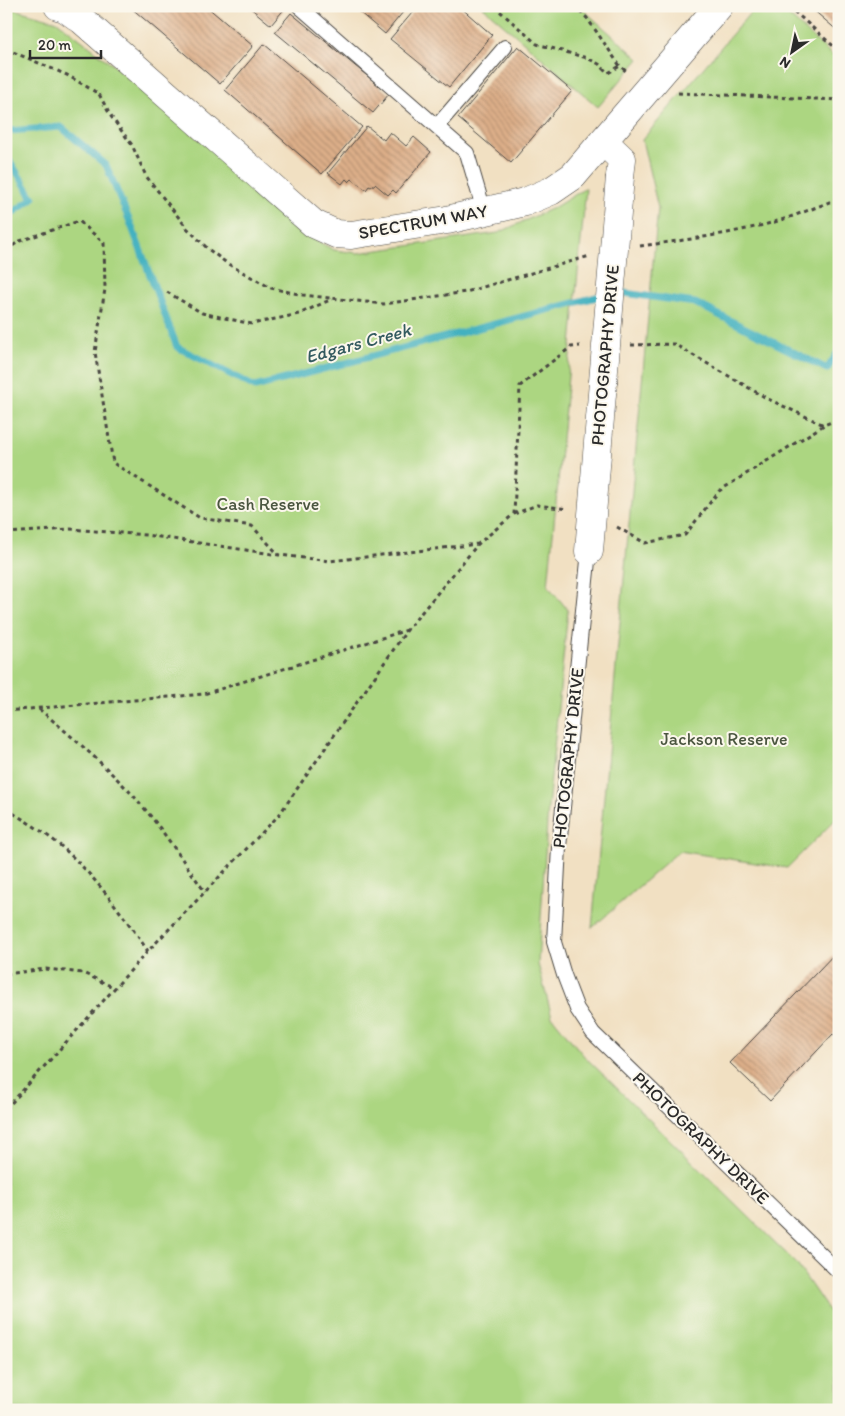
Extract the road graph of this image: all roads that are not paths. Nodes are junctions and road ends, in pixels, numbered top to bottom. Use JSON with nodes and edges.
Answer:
{"nodes":[{"id":1,"x":299,"y":6,"type":"edge"},
{"id":2,"x":720,"y":6,"type":"edge"},
{"id":3,"x":63,"y":7,"type":"edge"},
{"id":4,"x":505,"y":47,"type":"dead end"},
{"id":5,"x":437,"y":126,"type":"junction"},
{"id":6,"x":603,"y":142,"type":"junction"},
{"id":7,"x":484,"y":211,"type":"junction"},
{"id":8,"x":589,"y":551,"type":"joint"},
{"id":9,"x":839,"y":1272,"type":"edge"}],
"edges":[{"from":1,"to":5,"type":"lane"},
{"from":2,"to":6,"type":"street","name":"SPECTRUM WAY"},
{"from":3,"to":7,"type":"street","name":"SPECTRUM WAY"},
{"from":4,"to":5,"type":"lane"},
{"from":5,"to":7,"type":"lane"},
{"from":6,"to":7,"type":"street","name":"SPECTRUM WAY"},
{"from":6,"to":8,"type":"street","name":"PHOTOGRAPHY DRIVE","bridge":true},
{"from":8,"to":9,"type":"lane","name":"PHOTOGRAPHY DRIVE"}]}
